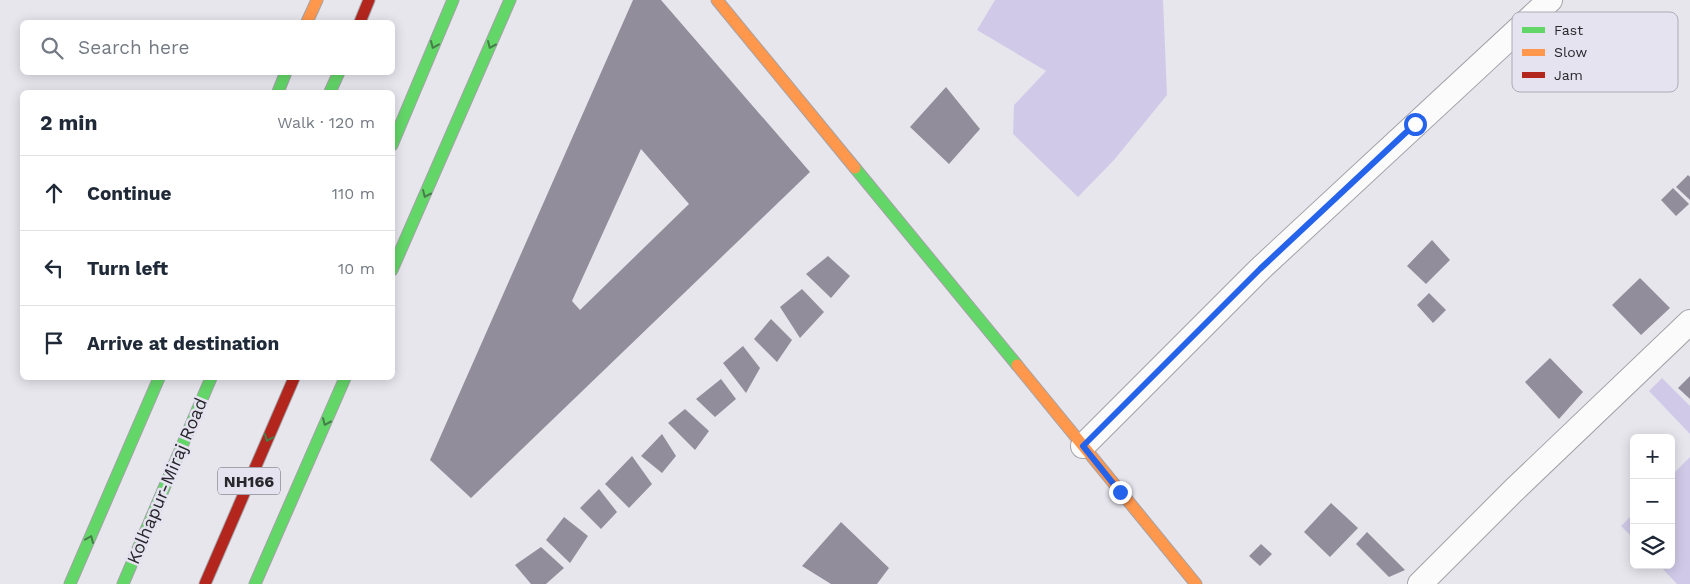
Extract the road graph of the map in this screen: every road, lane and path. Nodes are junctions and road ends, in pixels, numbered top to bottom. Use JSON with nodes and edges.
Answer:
{"nodes":[{"id":1,"x":317,"y":0,"type":"edge"},
{"id":2,"x":369,"y":0,"type":"edge"},
{"id":3,"x":453,"y":0,"type":"edge"},
{"id":4,"x":510,"y":0,"type":"edge"},
{"id":5,"x":717,"y":0,"type":"edge"},
{"id":6,"x":1550,"y":0,"type":"edge"},
{"id":7,"x":1537,"y":12,"type":"edge"},
{"id":8,"x":308,"y":20,"type":"edge"},
{"id":9,"x":361,"y":20,"type":"edge"},
{"id":10,"x":1512,"y":35,"type":"edge"},
{"id":11,"x":285,"y":75,"type":"edge"},
{"id":12,"x":338,"y":75,"type":"edge"},
{"id":13,"x":279,"y":90,"type":"edge"},
{"id":14,"x":331,"y":90,"type":"edge"},
{"id":15,"x":395,"y":138,"type":"edge"},
{"id":16,"x":395,"y":263,"type":"edge"},
{"id":17,"x":1690,"y":322,"type":"edge"},
{"id":18,"x":158,"y":380,"type":"edge"},
{"id":19,"x":210,"y":380,"type":"edge"},
{"id":20,"x":293,"y":380,"type":"edge"},
{"id":21,"x":345,"y":380,"type":"edge"},
{"id":22,"x":1083,"y":446,"type":"junction"},
{"id":23,"x":70,"y":584,"type":"edge"},
{"id":24,"x":123,"y":584,"type":"edge"},
{"id":25,"x":205,"y":584,"type":"edge"},
{"id":26,"x":255,"y":584,"type":"edge"},
{"id":27,"x":1196,"y":584,"type":"edge"},
{"id":28,"x":1420,"y":584,"type":"edge"}],
"edges":[{"from":1,"to":8,"type":"main road"},
{"from":2,"to":9,"type":"main road"},
{"from":3,"to":15,"type":"main road","one_way":true},
{"from":4,"to":16,"type":"main road","one_way":true},
{"from":5,"to":22,"type":"main road"},
{"from":6,"to":7,"type":"street"},
{"from":10,"to":22,"type":"street"},
{"from":11,"to":13,"type":"main road"},
{"from":12,"to":14,"type":"main road"},
{"from":17,"to":28,"type":"street"},
{"from":23,"to":18,"type":"main road","one_way":true},
{"from":19,"to":24,"type":"main road","name":"Kolhapur-Miraj Road"},
{"from":20,"to":25,"type":"main road","number":"NH166","one_way":true},
{"from":21,"to":26,"type":"main road","one_way":true},
{"from":22,"to":27,"type":"main road"}]}
